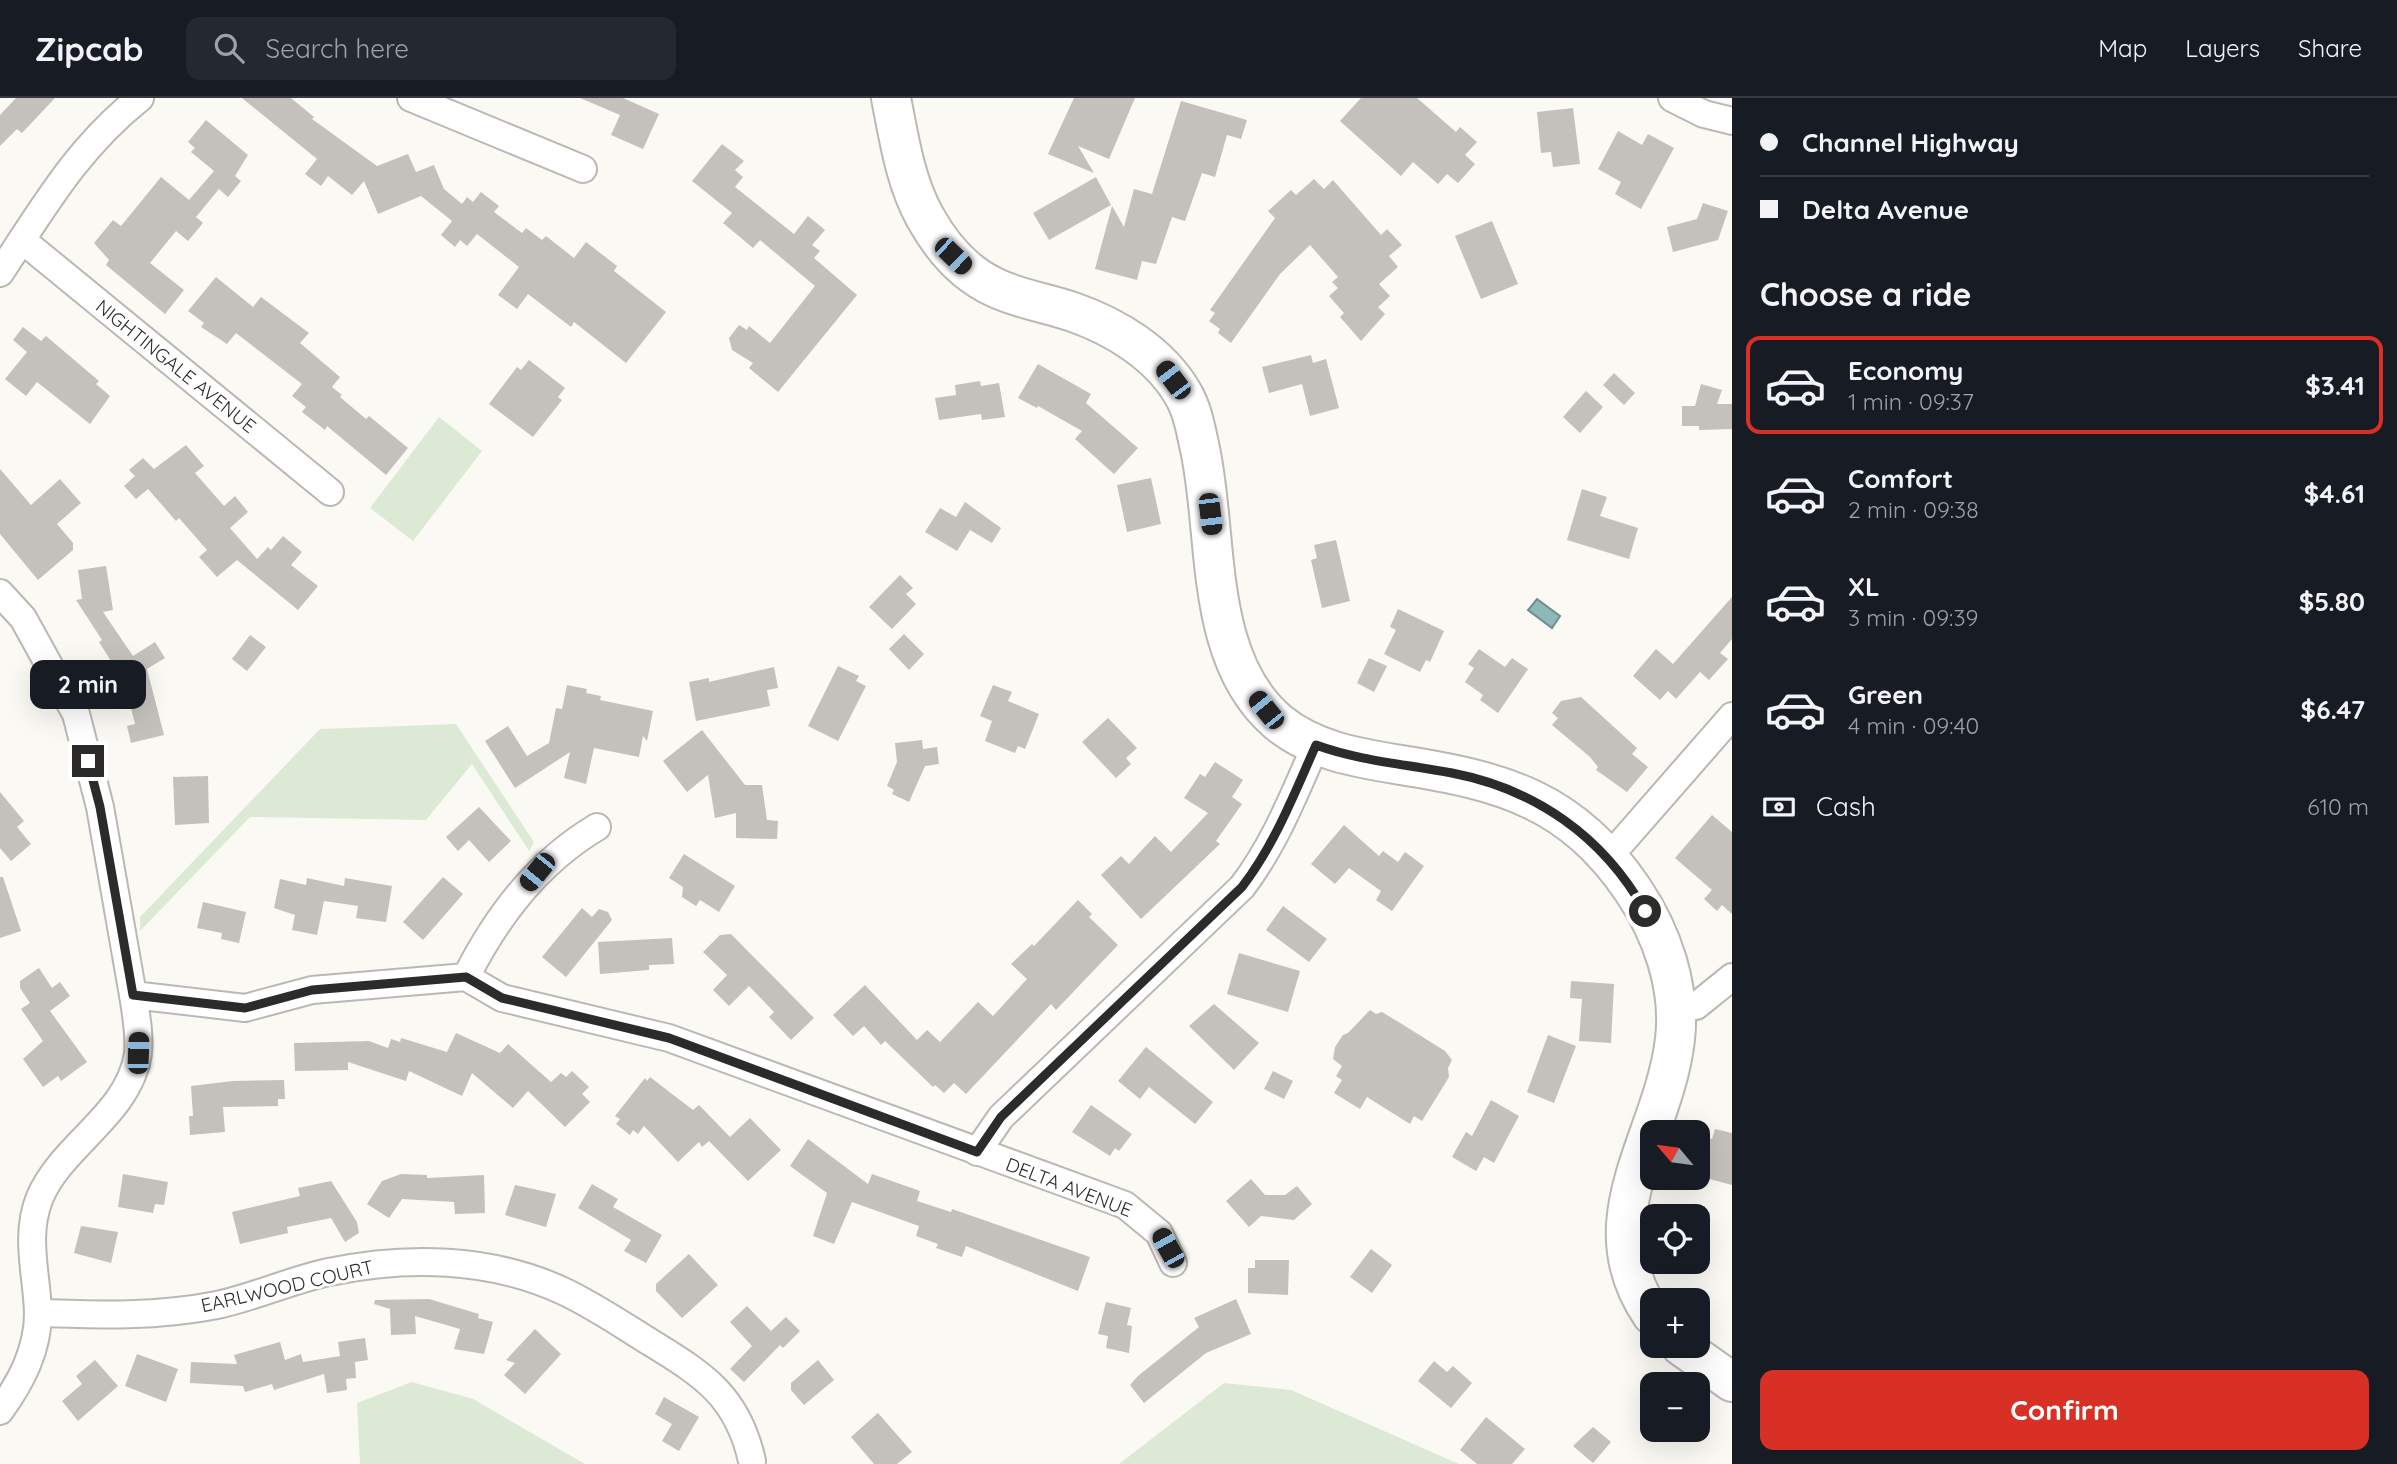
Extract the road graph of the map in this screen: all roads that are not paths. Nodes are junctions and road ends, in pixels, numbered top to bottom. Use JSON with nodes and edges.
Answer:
{"nodes":[{"id":1,"x":140,"y":98,"type":"edge"},
{"id":2,"x":411,"y":98,"type":"edge"},
{"id":3,"x":891,"y":98,"type":"edge"},
{"id":4,"x":1672,"y":98,"type":"edge"},
{"id":5,"x":1732,"y":121,"type":"edge"},
{"id":6,"x":583,"y":169,"type":"dead end"},
{"id":7,"x":22,"y":240,"type":"junction"},
{"id":8,"x":0,"y":273,"type":"edge"},
{"id":9,"x":330,"y":492,"type":"dead end"},
{"id":10,"x":0,"y":593,"type":"edge"},
{"id":11,"x":1732,"y":716,"type":"edge"},
{"id":12,"x":1316,"y":745,"type":"junction"},
{"id":13,"x":597,"y":827,"type":"dead end"},
{"id":14,"x":1608,"y":858,"type":"junction"},
{"id":15,"x":1732,"y":976,"type":"edge"},
{"id":16,"x":466,"y":977,"type":"junction"},
{"id":17,"x":133,"y":995,"type":"junction"},
{"id":18,"x":1675,"y":1004,"type":"junction"},
{"id":19,"x":977,"y":1152,"type":"junction"},
{"id":20,"x":1173,"y":1263,"type":"dead end"},
{"id":21,"x":1640,"y":1293,"type":"edge"},
{"id":22,"x":38,"y":1312,"type":"junction"},
{"id":23,"x":1698,"y":1358,"type":"edge"},
{"id":24,"x":1732,"y":1382,"type":"edge"},
{"id":25,"x":0,"y":1411,"type":"edge"},
{"id":26,"x":752,"y":1461,"type":"dead end"}],
"edges":[{"from":1,"to":7,"type":"street"},
{"from":2,"to":6,"type":"street"},
{"from":3,"to":12,"type":"main road"},
{"from":4,"to":5,"type":"street"},
{"from":7,"to":8,"type":"street"},
{"from":7,"to":9,"type":"street","name":"NIGHTINGALE AVENUE"},
{"from":10,"to":17,"type":"street"},
{"from":11,"to":14,"type":"street"},
{"from":12,"to":14,"type":"main road"},
{"from":12,"to":19,"type":"street"},
{"from":13,"to":16,"type":"street"},
{"from":14,"to":18,"type":"main road"},
{"from":15,"to":18,"type":"street"},
{"from":16,"to":17,"type":"street"},
{"from":16,"to":19,"type":"street","name":"DELTA AVENUE"},
{"from":17,"to":22,"type":"street"},
{"from":18,"to":21,"type":"main road"},
{"from":19,"to":20,"type":"street","name":"DELTA AVENUE"},
{"from":22,"to":25,"type":"street"},
{"from":22,"to":26,"type":"street","name":"EARLWOOD COURT"},
{"from":23,"to":24,"type":"main road"}]}
